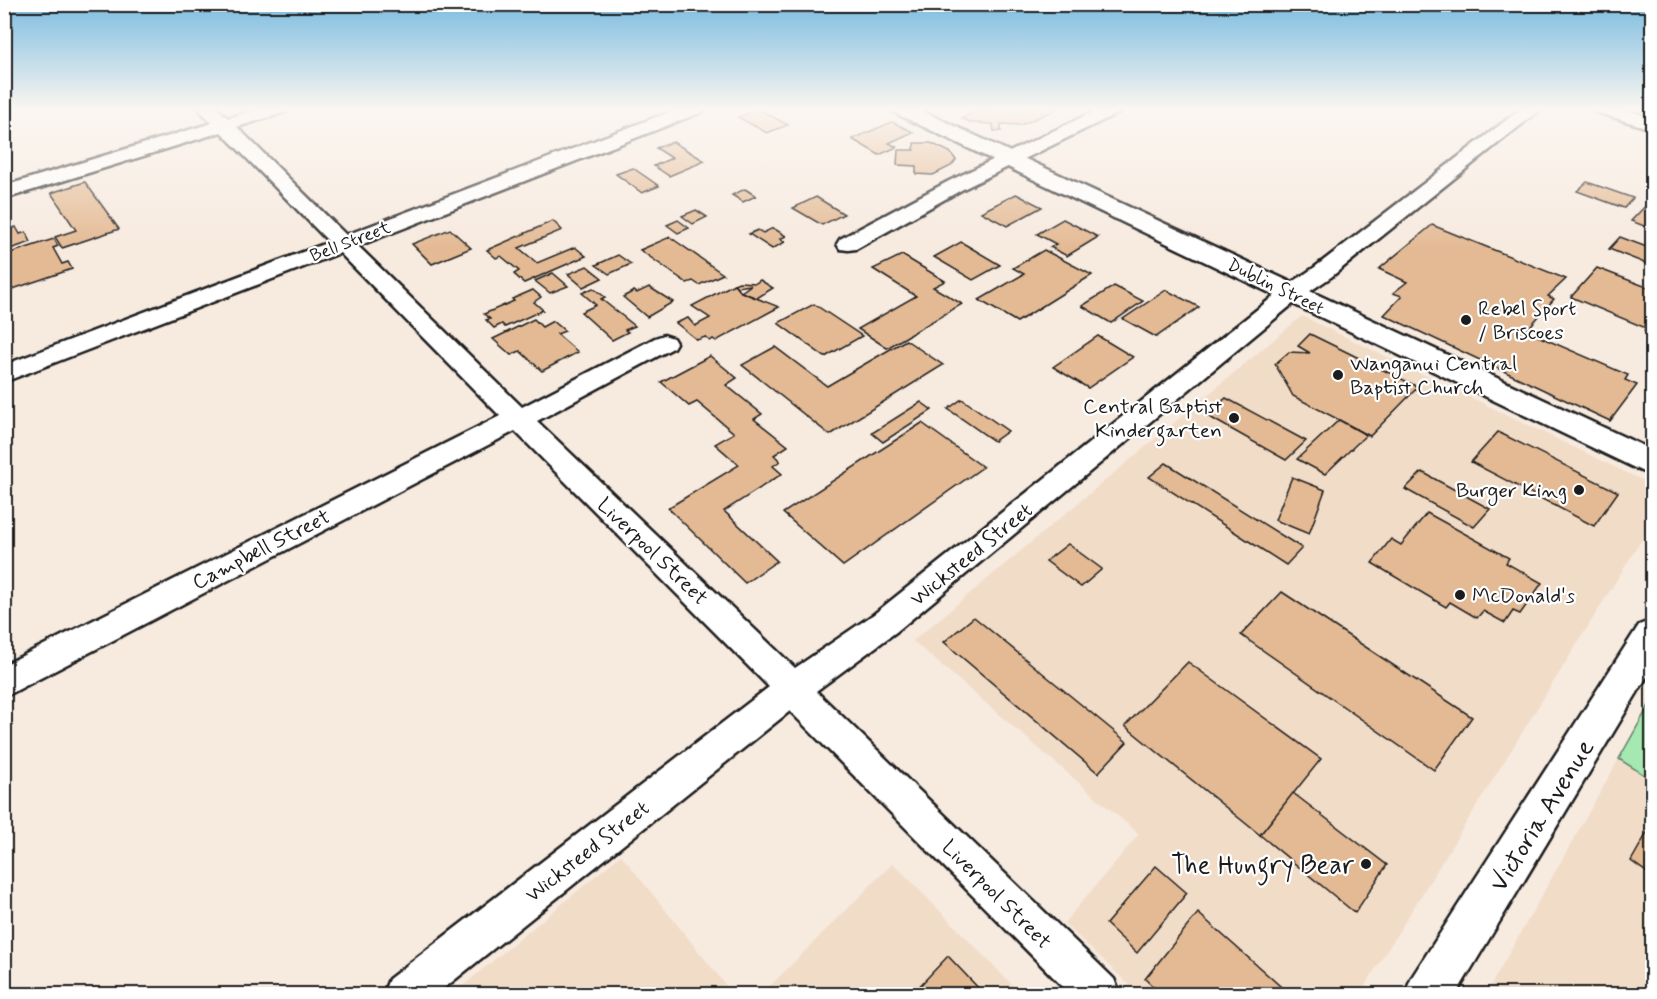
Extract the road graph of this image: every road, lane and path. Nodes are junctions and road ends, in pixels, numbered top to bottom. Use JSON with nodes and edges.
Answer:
{"nodes":[{"id":1,"x":109,"y":155,"type":"edge"},
{"id":2,"x":254,"y":155,"type":"edge"},
{"id":3,"x":575,"y":155,"type":"edge"},
{"id":4,"x":1001,"y":155,"type":"edge"},
{"id":5,"x":1019,"y":155,"type":"edge"},
{"id":6,"x":1474,"y":155,"type":"edge"},
{"id":7,"x":1010,"y":159,"type":"junction"},
{"id":8,"x":4,"y":193,"type":"edge"},
{"id":9,"x":343,"y":244,"type":"junction"},
{"id":10,"x":848,"y":244,"type":"dead end"},
{"id":11,"x":1292,"y":294,"type":"junction"},
{"id":12,"x":664,"y":343,"type":"dead end"},
{"id":13,"x":4,"y":374,"type":"edge"},
{"id":14,"x":518,"y":418,"type":"junction"},
{"id":15,"x":1653,"y":463,"type":"edge"},
{"id":16,"x":1653,"y":636,"type":"edge"},
{"id":17,"x":4,"y":682,"type":"edge"},
{"id":18,"x":791,"y":690,"type":"junction"},
{"id":19,"x":404,"y":994,"type":"edge"},
{"id":20,"x":1099,"y":994,"type":"edge"},
{"id":21,"x":1429,"y":994,"type":"edge"}],
"edges":[{"from":1,"to":8,"type":"street"},
{"from":2,"to":9,"type":"street","name":"Liverpool Street"},
{"from":3,"to":9,"type":"street","name":"Bell Street"},
{"from":4,"to":7,"type":"main road","name":"Dublin Street"},
{"from":5,"to":7,"type":"street"},
{"from":6,"to":11,"type":"street","name":"Wicksteed Street"},
{"from":7,"to":10,"type":"street"},
{"from":7,"to":11,"type":"main road","name":"Dublin Street"},
{"from":9,"to":13,"type":"street","name":"Bell Street"},
{"from":9,"to":14,"type":"street","name":"Liverpool Street"},
{"from":11,"to":15,"type":"main road","name":"Dublin Street"},
{"from":11,"to":18,"type":"street","name":"Wicksteed Street"},
{"from":12,"to":14,"type":"street","name":"Campbell Street"},
{"from":14,"to":17,"type":"street","name":"Campbell Street"},
{"from":14,"to":18,"type":"street","name":"Liverpool Street"},
{"from":16,"to":21,"type":"main road","name":"Victoria Avenue"},
{"from":18,"to":19,"type":"street","name":"Wicksteed Street"},
{"from":18,"to":20,"type":"street","name":"Liverpool Street"}]}
